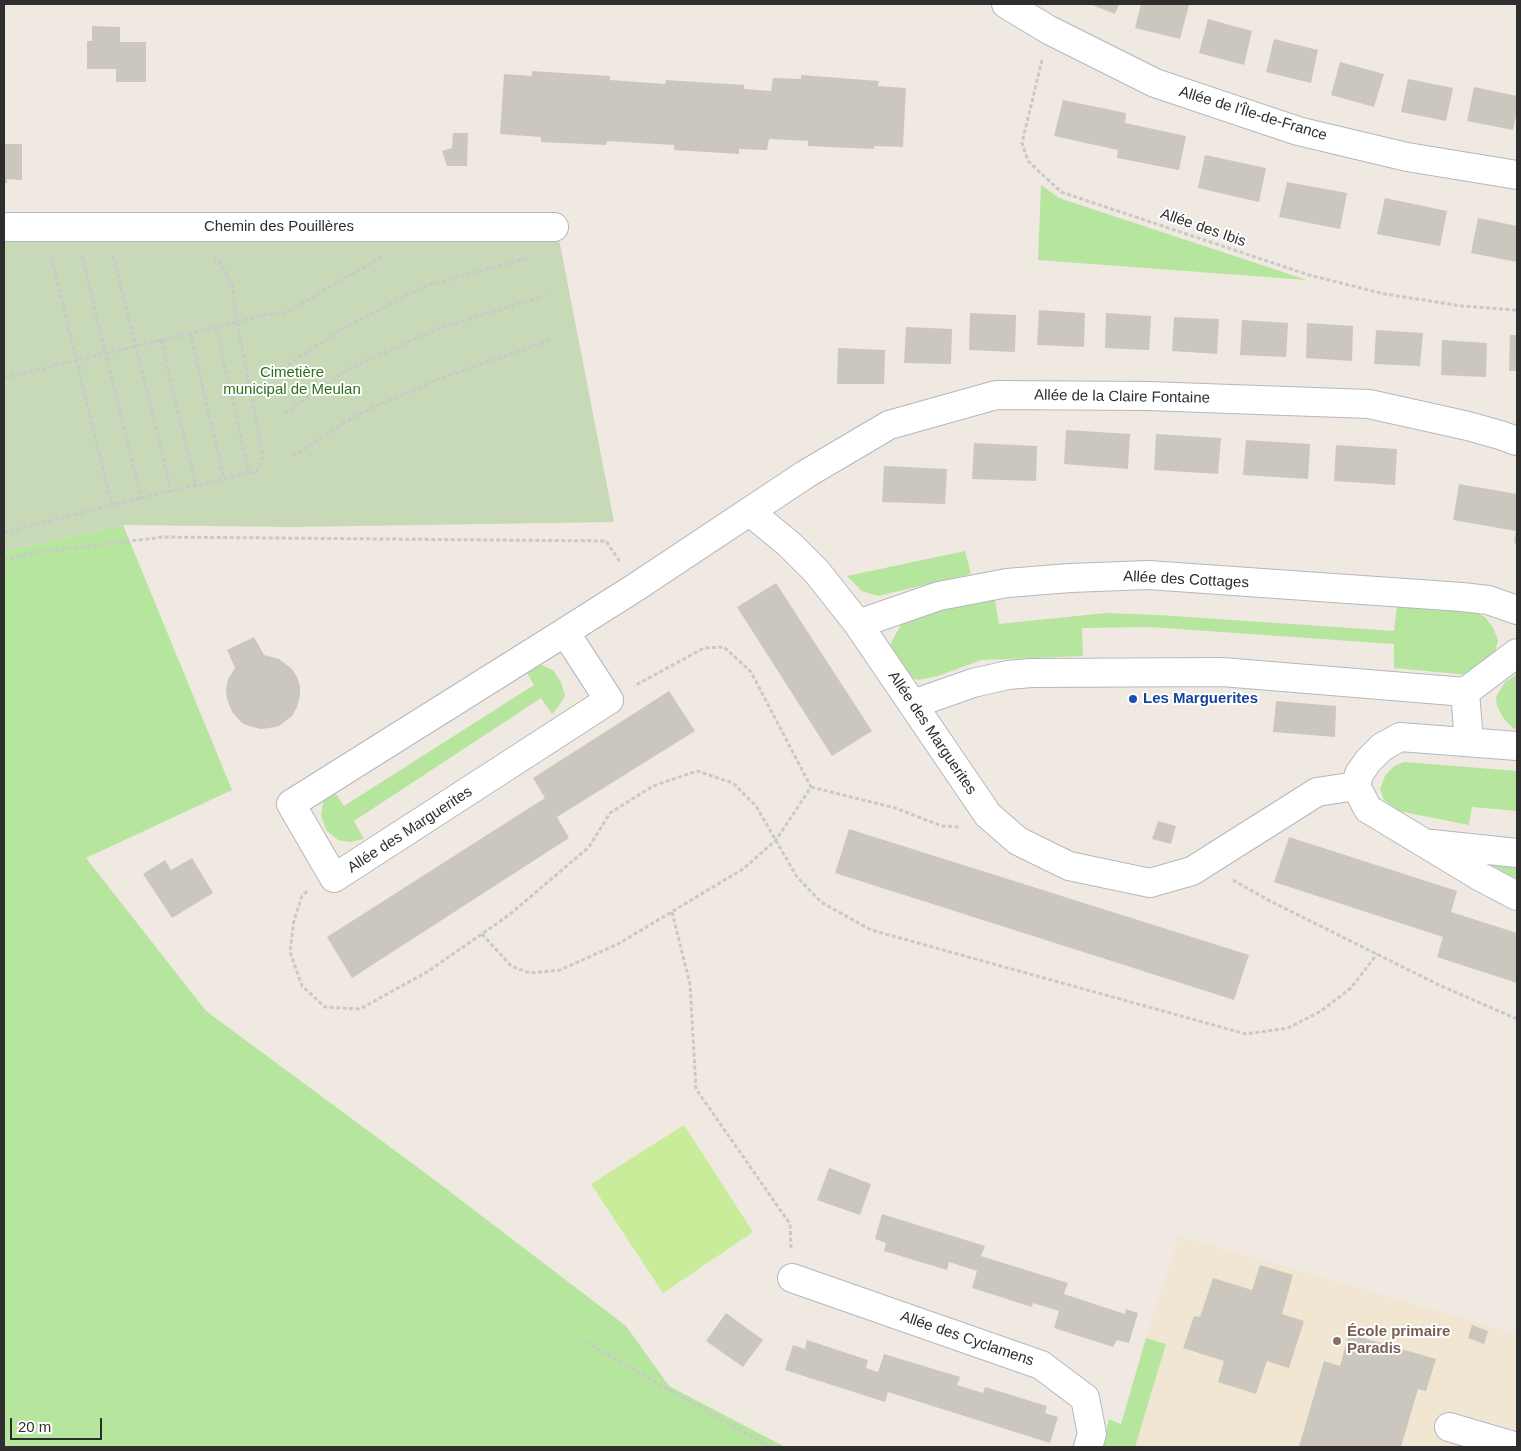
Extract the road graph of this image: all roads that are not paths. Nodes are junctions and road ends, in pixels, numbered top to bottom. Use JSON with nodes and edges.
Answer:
{"nodes":[{"id":1,"x":1006,"y":4,"type":"edge"},
{"id":2,"x":1517,"y":175,"type":"edge"},
{"id":3,"x":4,"y":227,"type":"edge"},
{"id":4,"x":554,"y":227,"type":"dead end"},
{"id":5,"x":1517,"y":441,"type":"edge"},
{"id":6,"x":750,"y":512,"type":"junction"},
{"id":7,"x":1517,"y":610,"type":"edge"},
{"id":8,"x":858,"y":624,"type":"junction"},
{"id":9,"x":565,"y":632,"type":"junction"},
{"id":10,"x":1517,"y":654,"type":"edge"},
{"id":11,"x":1465,"y":692,"type":"junction"},
{"id":12,"x":913,"y":704,"type":"junction"},
{"id":13,"x":1469,"y":742,"type":"junction"},
{"id":14,"x":1517,"y":746,"type":"edge"},
{"id":15,"x":1356,"y":786,"type":"junction"},
{"id":16,"x":1423,"y":843,"type":"junction"},
{"id":17,"x":1517,"y":853,"type":"edge"},
{"id":18,"x":1517,"y":896,"type":"edge"},
{"id":19,"x":792,"y":1278,"type":"road end"},
{"id":20,"x":1449,"y":1427,"type":"dead end"},
{"id":21,"x":1088,"y":1447,"type":"edge"},
{"id":22,"x":1517,"y":1447,"type":"edge"}],
"edges":[{"from":1,"to":2,"type":"street","name":"Allée de l'Île-de-France"},
{"from":3,"to":4,"type":"street","name":"Chemin des Pouillères"},
{"from":5,"to":6,"type":"street","name":"Allée de la Claire Fontaine"},
{"from":6,"to":8,"type":"street","name":"Allée des Marguerites"},
{"from":6,"to":9,"type":"street","name":"Allée des Marguerites"},
{"from":7,"to":8,"type":"street","name":"Allée des Cottages"},
{"from":8,"to":12,"type":"street","name":"Allée des Marguerites"},
{"from":9,"to":9,"type":"street","name":"Allée des Marguerites"},
{"from":10,"to":11,"type":"street"},
{"from":11,"to":12,"type":"street"},
{"from":11,"to":13,"type":"street"},
{"from":12,"to":15,"type":"street","name":"Allée des Marguerites"},
{"from":13,"to":14,"type":"street"},
{"from":13,"to":15,"type":"street"},
{"from":15,"to":16,"type":"street"},
{"from":16,"to":17,"type":"street"},
{"from":16,"to":18,"type":"street"},
{"from":19,"to":21,"type":"street","name":"Allée des Cyclamens"},
{"from":20,"to":22,"type":"street"}]}
